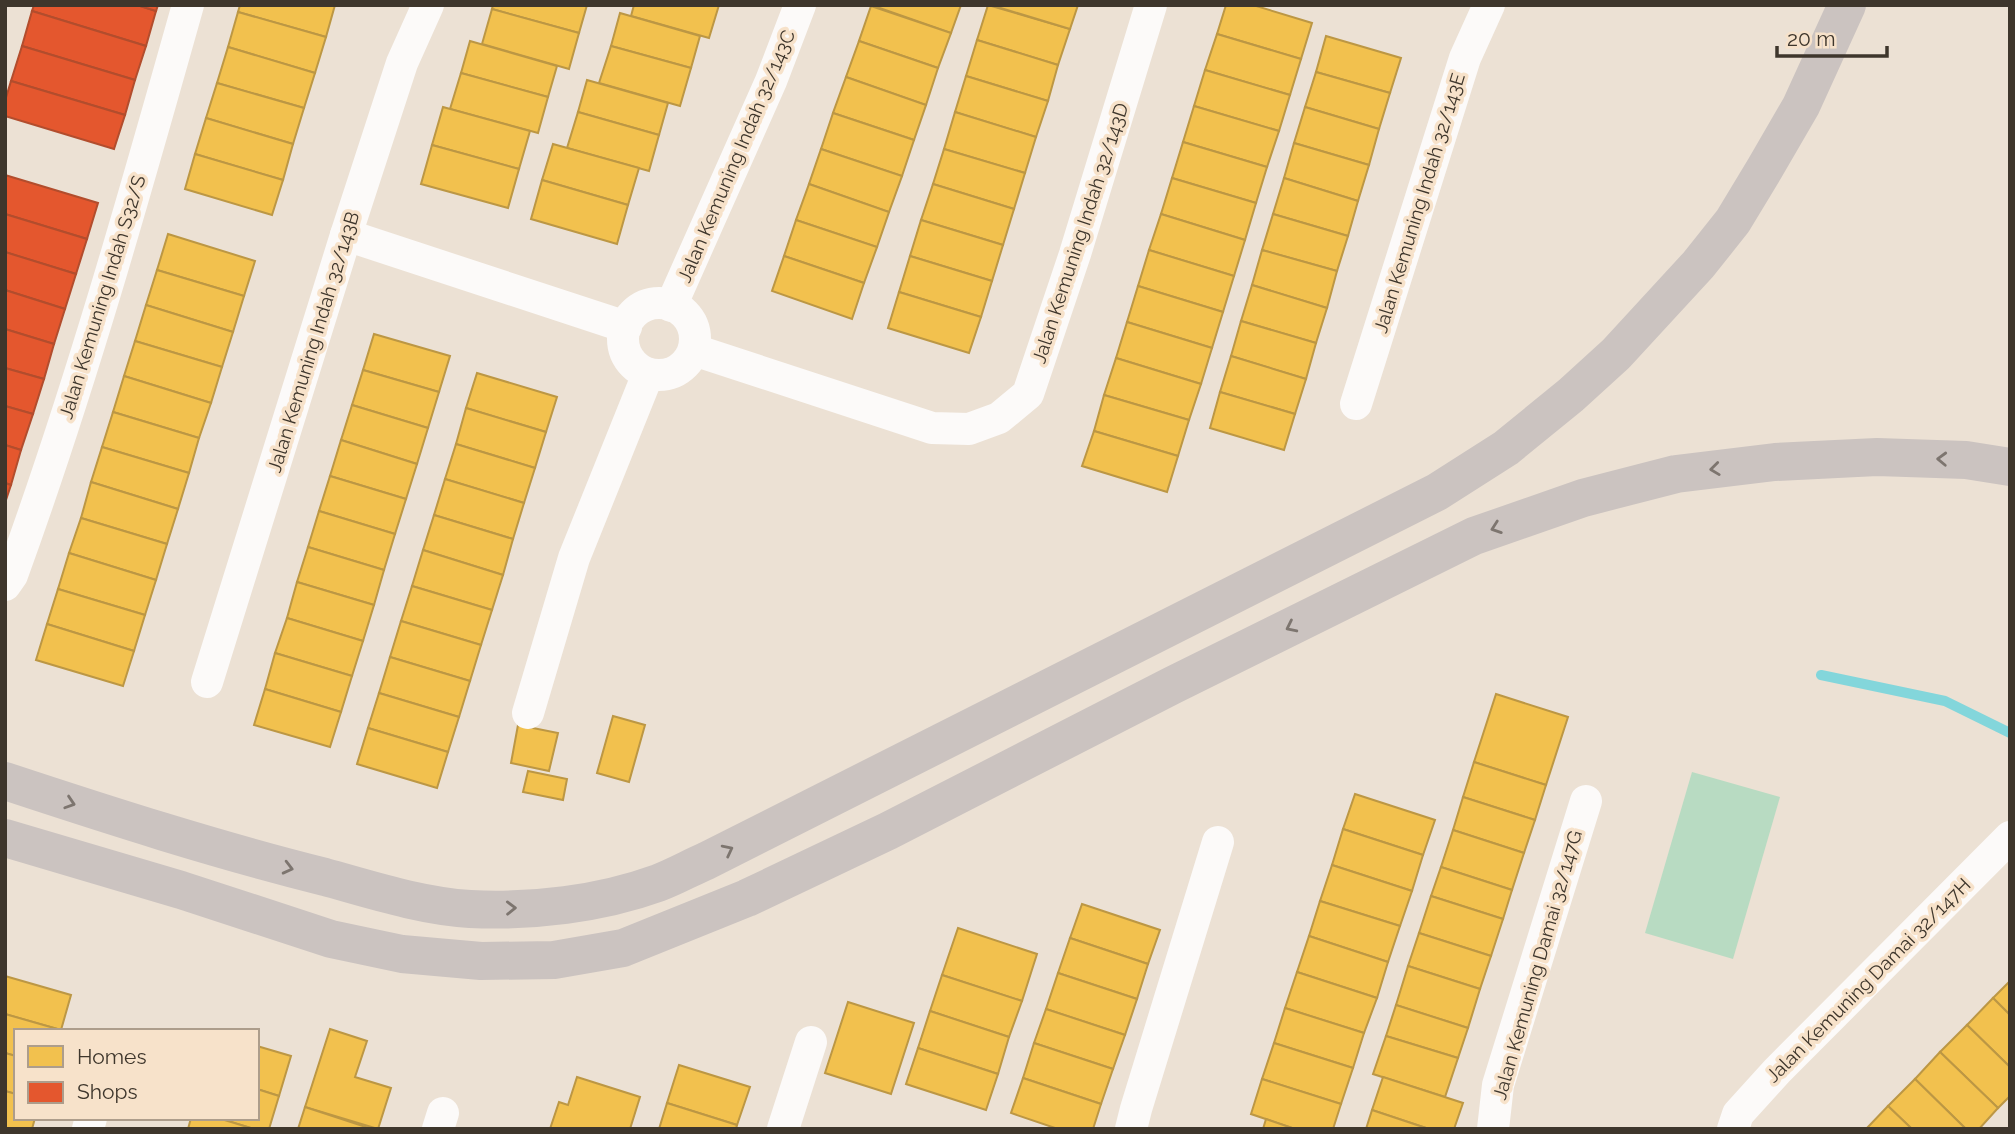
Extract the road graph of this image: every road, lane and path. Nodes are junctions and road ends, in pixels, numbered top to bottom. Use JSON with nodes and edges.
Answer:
{"nodes":[{"id":1,"x":188,"y":5,"type":"edge"},
{"id":2,"x":428,"y":5,"type":"edge"},
{"id":3,"x":800,"y":5,"type":"edge"},
{"id":4,"x":1151,"y":5,"type":"edge"},
{"id":5,"x":1489,"y":5,"type":"edge"},
{"id":6,"x":1847,"y":5,"type":"edge"},
{"id":7,"x":346,"y":235,"type":"junction"},
{"id":8,"x":671,"y":306,"type":"junction"},
{"id":9,"x":626,"y":327,"type":"junction"},
{"id":10,"x":694,"y":350,"type":"junction"},
{"id":11,"x":648,"y":374,"type":"junction"},
{"id":12,"x":1356,"y":404,"type":"dead end"},
{"id":13,"x":2010,"y":467,"type":"edge"},
{"id":14,"x":5,"y":585,"type":"edge"},
{"id":15,"x":206,"y":682,"type":"dead end"},
{"id":16,"x":528,"y":713,"type":"dead end"},
{"id":17,"x":5,"y":781,"type":"edge"},
{"id":18,"x":1586,"y":801,"type":"dead end"},
{"id":19,"x":2010,"y":837,"type":"edge"},
{"id":20,"x":5,"y":838,"type":"edge"},
{"id":21,"x":1218,"y":842,"type":"dead end"},
{"id":22,"x":811,"y":1042,"type":"dead end"},
{"id":23,"x":783,"y":1129,"type":"edge"},
{"id":24,"x":1131,"y":1129,"type":"edge"},
{"id":25,"x":1493,"y":1129,"type":"edge"},
{"id":26,"x":1732,"y":1129,"type":"edge"}],
"edges":[{"from":1,"to":14,"type":"street","name":"Jalan Kemuning Indah S32/S"},
{"from":2,"to":7,"type":"street","name":"Jalan Kemuning Indah 32/143B"},
{"from":3,"to":8,"type":"street","name":"Jalan Kemuning Indah 32/143C"},
{"from":4,"to":10,"type":"street","name":"Jalan Kemuning Indah 32/143D"},
{"from":5,"to":12,"type":"street","name":"Jalan Kemuning Indah 32/143E"},
{"from":17,"to":6,"type":"highway","one_way":true},
{"from":7,"to":9,"type":"street"},
{"from":7,"to":15,"type":"street","name":"Jalan Kemuning Indah 32/143B"},
{"from":8,"to":9,"type":"street"},
{"from":8,"to":10,"type":"street"},
{"from":9,"to":11,"type":"street"},
{"from":10,"to":11,"type":"street"},
{"from":11,"to":16,"type":"street"},
{"from":13,"to":20,"type":"highway","one_way":true},
{"from":18,"to":25,"type":"street","name":"Jalan Kemuning Damai 32/147G"},
{"from":19,"to":26,"type":"street","name":"Jalan Kemuning Damai 32/147H"},
{"from":21,"to":24,"type":"street"},
{"from":22,"to":23,"type":"street"}]}
